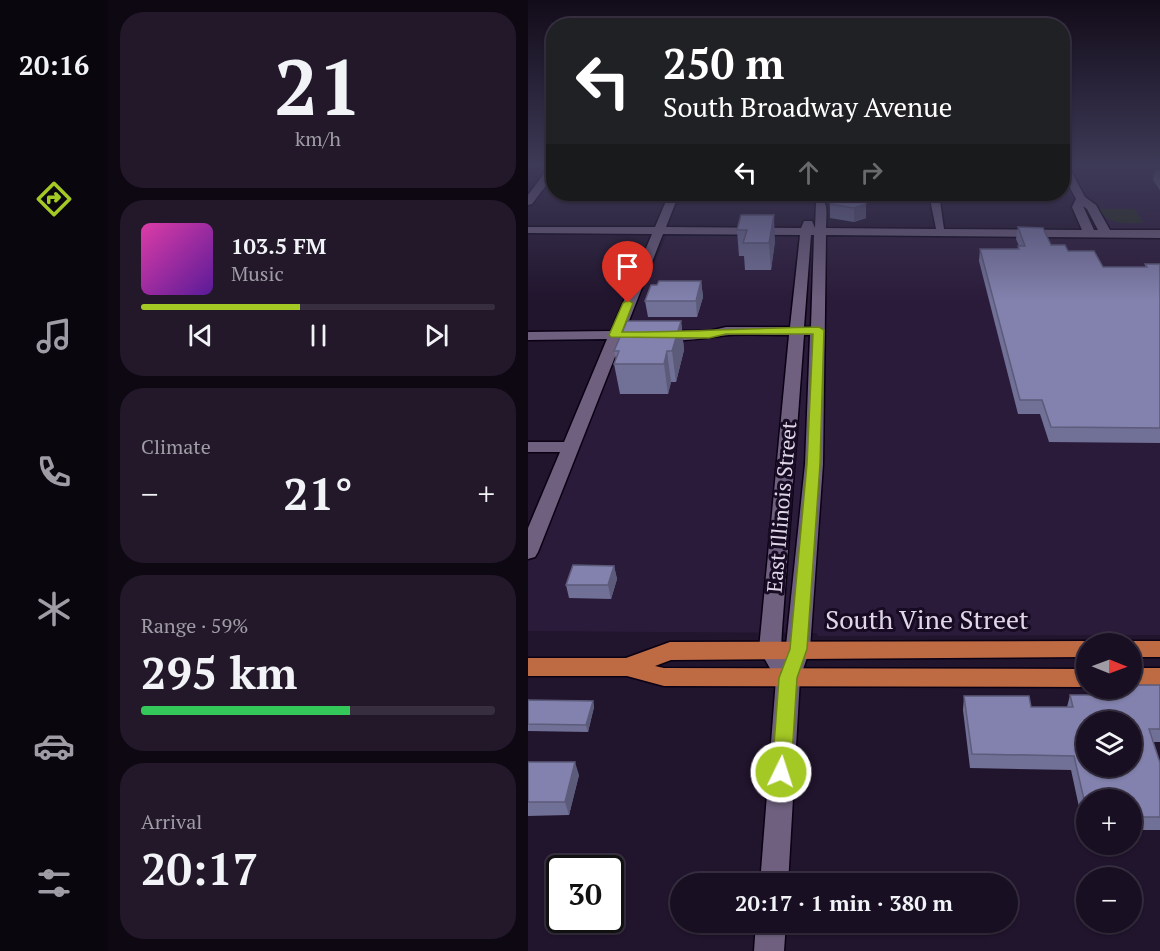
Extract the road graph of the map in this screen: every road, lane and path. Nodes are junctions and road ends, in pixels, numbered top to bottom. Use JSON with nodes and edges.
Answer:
{"nodes":[{"id":1,"x":667,"y":211,"type":"edge"},
{"id":2,"x":812,"y":211,"type":"edge"},
{"id":3,"x":937,"y":211,"type":"edge"},
{"id":4,"x":1079,"y":211,"type":"edge"},
{"id":5,"x":1094,"y":211,"type":"edge"},
{"id":6,"x":940,"y":227,"type":"junction"},
{"id":7,"x":1160,"y":227,"type":"edge"},
{"id":8,"x":528,"y":230,"type":"edge"},
{"id":9,"x":659,"y":230,"type":"junction"},
{"id":10,"x":813,"y":230,"type":"junction"},
{"id":11,"x":1088,"y":231,"type":"junction"},
{"id":12,"x":1104,"y":231,"type":"junction"},
{"id":13,"x":1160,"y":234,"type":"edge"},
{"id":14,"x":819,"y":334,"type":"junction"},
{"id":15,"x":615,"y":335,"type":"junction"},
{"id":16,"x":796,"y":335,"type":"junction"},
{"id":17,"x":528,"y":336,"type":"edge"},
{"id":18,"x":528,"y":447,"type":"edge"},
{"id":19,"x":570,"y":447,"type":"junction"},
{"id":20,"x":528,"y":552,"type":"edge"},
{"id":21,"x":777,"y":565,"type":"junction"},
{"id":22,"x":804,"y":565,"type":"junction"},
{"id":23,"x":770,"y":649,"type":"junction"},
{"id":24,"x":799,"y":649,"type":"junction"},
{"id":25,"x":958,"y":649,"type":"junction"},
{"id":26,"x":1076,"y":649,"type":"edge"},
{"id":27,"x":1142,"y":649,"type":"edge"},
{"id":28,"x":1160,"y":649,"type":"edge"},
{"id":29,"x":528,"y":666,"type":"edge"},
{"id":30,"x":627,"y":667,"type":"junction"},
{"id":31,"x":1160,"y":677,"type":"edge"},
{"id":32,"x":788,"y":678,"type":"junction"},
{"id":33,"x":961,"y":678,"type":"junction"},
{"id":34,"x":1076,"y":678,"type":"edge"},
{"id":35,"x":1142,"y":678,"type":"edge"},
{"id":36,"x":775,"y":873,"type":"edge"},
{"id":37,"x":770,"y":933,"type":"edge"},
{"id":38,"x":769,"y":951,"type":"edge"}],
"edges":[{"from":1,"to":9,"type":"street"},
{"from":2,"to":10,"type":"street"},
{"from":3,"to":6,"type":"street"},
{"from":4,"to":11,"type":"street"},
{"from":5,"to":12,"type":"street"},
{"from":6,"to":10,"type":"street"},
{"from":6,"to":11,"type":"street"},
{"from":7,"to":12,"type":"street"},
{"from":8,"to":9,"type":"street"},
{"from":9,"to":10,"type":"street"},
{"from":9,"to":15,"type":"street"},
{"from":10,"to":11,"type":"street"},
{"from":10,"to":14,"type":"street","name":"East Illinois Street"},
{"from":10,"to":16,"type":"street","name":"East Illinois Street"},
{"from":11,"to":12,"type":"street"},
{"from":12,"to":13,"type":"street"},
{"from":14,"to":16,"type":"street"},
{"from":14,"to":22,"type":"street","name":"East Illinois Street"},
{"from":15,"to":16,"type":"street"},
{"from":15,"to":17,"type":"street"},
{"from":15,"to":19,"type":"street"},
{"from":16,"to":21,"type":"street","name":"East Illinois Street"},
{"from":18,"to":19,"type":"street"},
{"from":19,"to":20,"type":"street"},
{"from":21,"to":22,"type":"street"},
{"from":21,"to":23,"type":"street","name":"East Illinois Street"},
{"from":22,"to":24,"type":"street","name":"East Illinois Street"},
{"from":23,"to":24,"type":"main road","name":"South Vine Street"},
{"from":23,"to":30,"type":"main road","name":"South Vine Street"},
{"from":23,"to":32,"type":"street"},
{"from":24,"to":25,"type":"main road","name":"South Vine Street"},
{"from":24,"to":32,"type":"street","name":"East Illinois Street"},
{"from":25,"to":26,"type":"main road","name":"South Vine Street"},
{"from":25,"to":33,"type":"main road"},
{"from":27,"to":28,"type":"main road"},
{"from":29,"to":30,"type":"main road","name":"South Vine Street"},
{"from":30,"to":32,"type":"main road","name":"South Vine Street"},
{"from":31,"to":35,"type":"main road"},
{"from":32,"to":33,"type":"main road","name":"South Vine Street"},
{"from":32,"to":36,"type":"street","name":"East Illinois Street"},
{"from":33,"to":34,"type":"main road","name":"South Vine Street"},
{"from":37,"to":38,"type":"street"}]}
